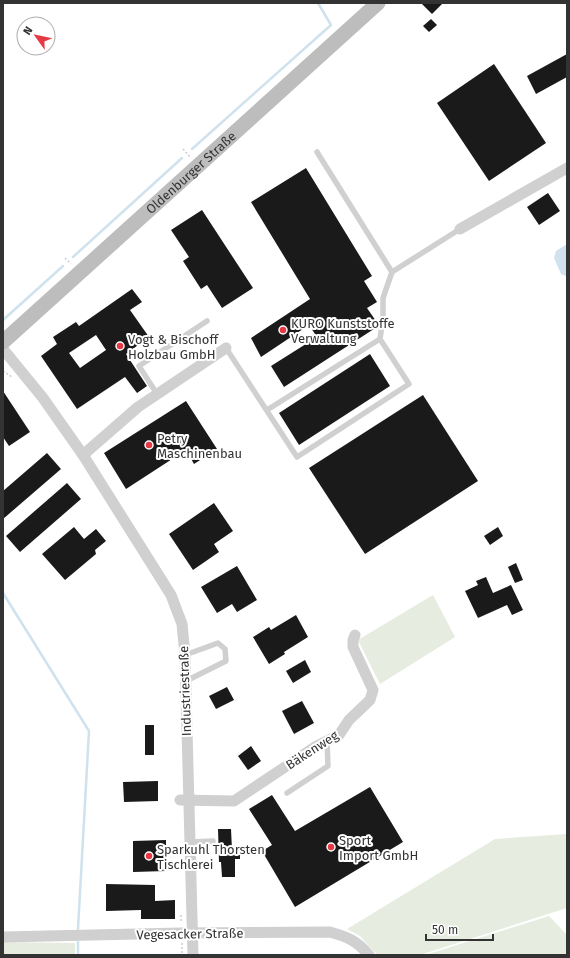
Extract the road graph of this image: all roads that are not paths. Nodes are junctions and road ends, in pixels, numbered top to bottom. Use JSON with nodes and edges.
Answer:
{"nodes":[{"id":1,"x":378,"y":3,"type":"edge"},
{"id":2,"x":317,"y":152,"type":"dead end"},
{"id":3,"x":567,"y":168,"type":"edge"},
{"id":4,"x":460,"y":228,"type":"joint"},
{"id":5,"x":392,"y":272,"type":"junction"},
{"id":6,"x":207,"y":321,"type":"dead end"},
{"id":7,"x":380,"y":339,"type":"junction"},
{"id":8,"x":3,"y":342,"type":"edge"},
{"id":9,"x":226,"y":348,"type":"joint"},
{"id":10,"x":3,"y":350,"type":"edge"},
{"id":11,"x":157,"y":394,"type":"junction"},
{"id":12,"x":267,"y":410,"type":"junction"},
{"id":13,"x":83,"y":455,"type":"junction"},
{"id":14,"x":355,"y":635,"type":"dead end"},
{"id":15,"x":185,"y":655,"type":"junction"},
{"id":16,"x":184,"y":682,"type":"junction"},
{"id":17,"x":327,"y":741,"type":"junction"},
{"id":18,"x":287,"y":793,"type":"dead end"},
{"id":19,"x":185,"y":800,"type":"junction"},
{"id":20,"x":213,"y":841,"type":"dead end"},
{"id":21,"x":190,"y":842,"type":"junction"},
{"id":22,"x":193,"y":934,"type":"junction"},
{"id":23,"x":3,"y":937,"type":"edge"},
{"id":24,"x":193,"y":955,"type":"edge"},
{"id":25,"x":369,"y":955,"type":"edge"}],
"edges":[{"from":1,"to":8,"type":"main road","name":"Oldenburger Straße"},
{"from":2,"to":5,"type":"lane"},
{"from":3,"to":4,"type":"street"},
{"from":4,"to":5,"type":"lane"},
{"from":5,"to":7,"type":"lane"},
{"from":6,"to":11,"type":"lane"},
{"from":7,"to":12,"type":"lane"},
{"from":7,"to":12,"type":"lane"},
{"from":9,"to":11,"type":"street"},
{"from":9,"to":12,"type":"lane"},
{"from":10,"to":13,"type":"street","name":"Industriestraße"},
{"from":11,"to":13,"type":"street"},
{"from":13,"to":15,"type":"street","name":"Industriestraße"},
{"from":14,"to":17,"type":"street","name":"Bäkenweg"},
{"from":15,"to":16,"type":"street","name":"Industriestraße"},
{"from":15,"to":16,"type":"lane"},
{"from":16,"to":19,"type":"street","name":"Industriestraße"},
{"from":17,"to":18,"type":"lane"},
{"from":17,"to":19,"type":"street","name":"Bäkenweg"},
{"from":19,"to":21,"type":"street","name":"Industriestraße"},
{"from":20,"to":21,"type":"lane"},
{"from":21,"to":22,"type":"street","name":"Industriestraße"},
{"from":22,"to":23,"type":"street","name":"Vegesacker Straße"},
{"from":22,"to":24,"type":"street","name":"Industriestraße"},
{"from":22,"to":25,"type":"street","name":"Vegesacker Straße"}]}
